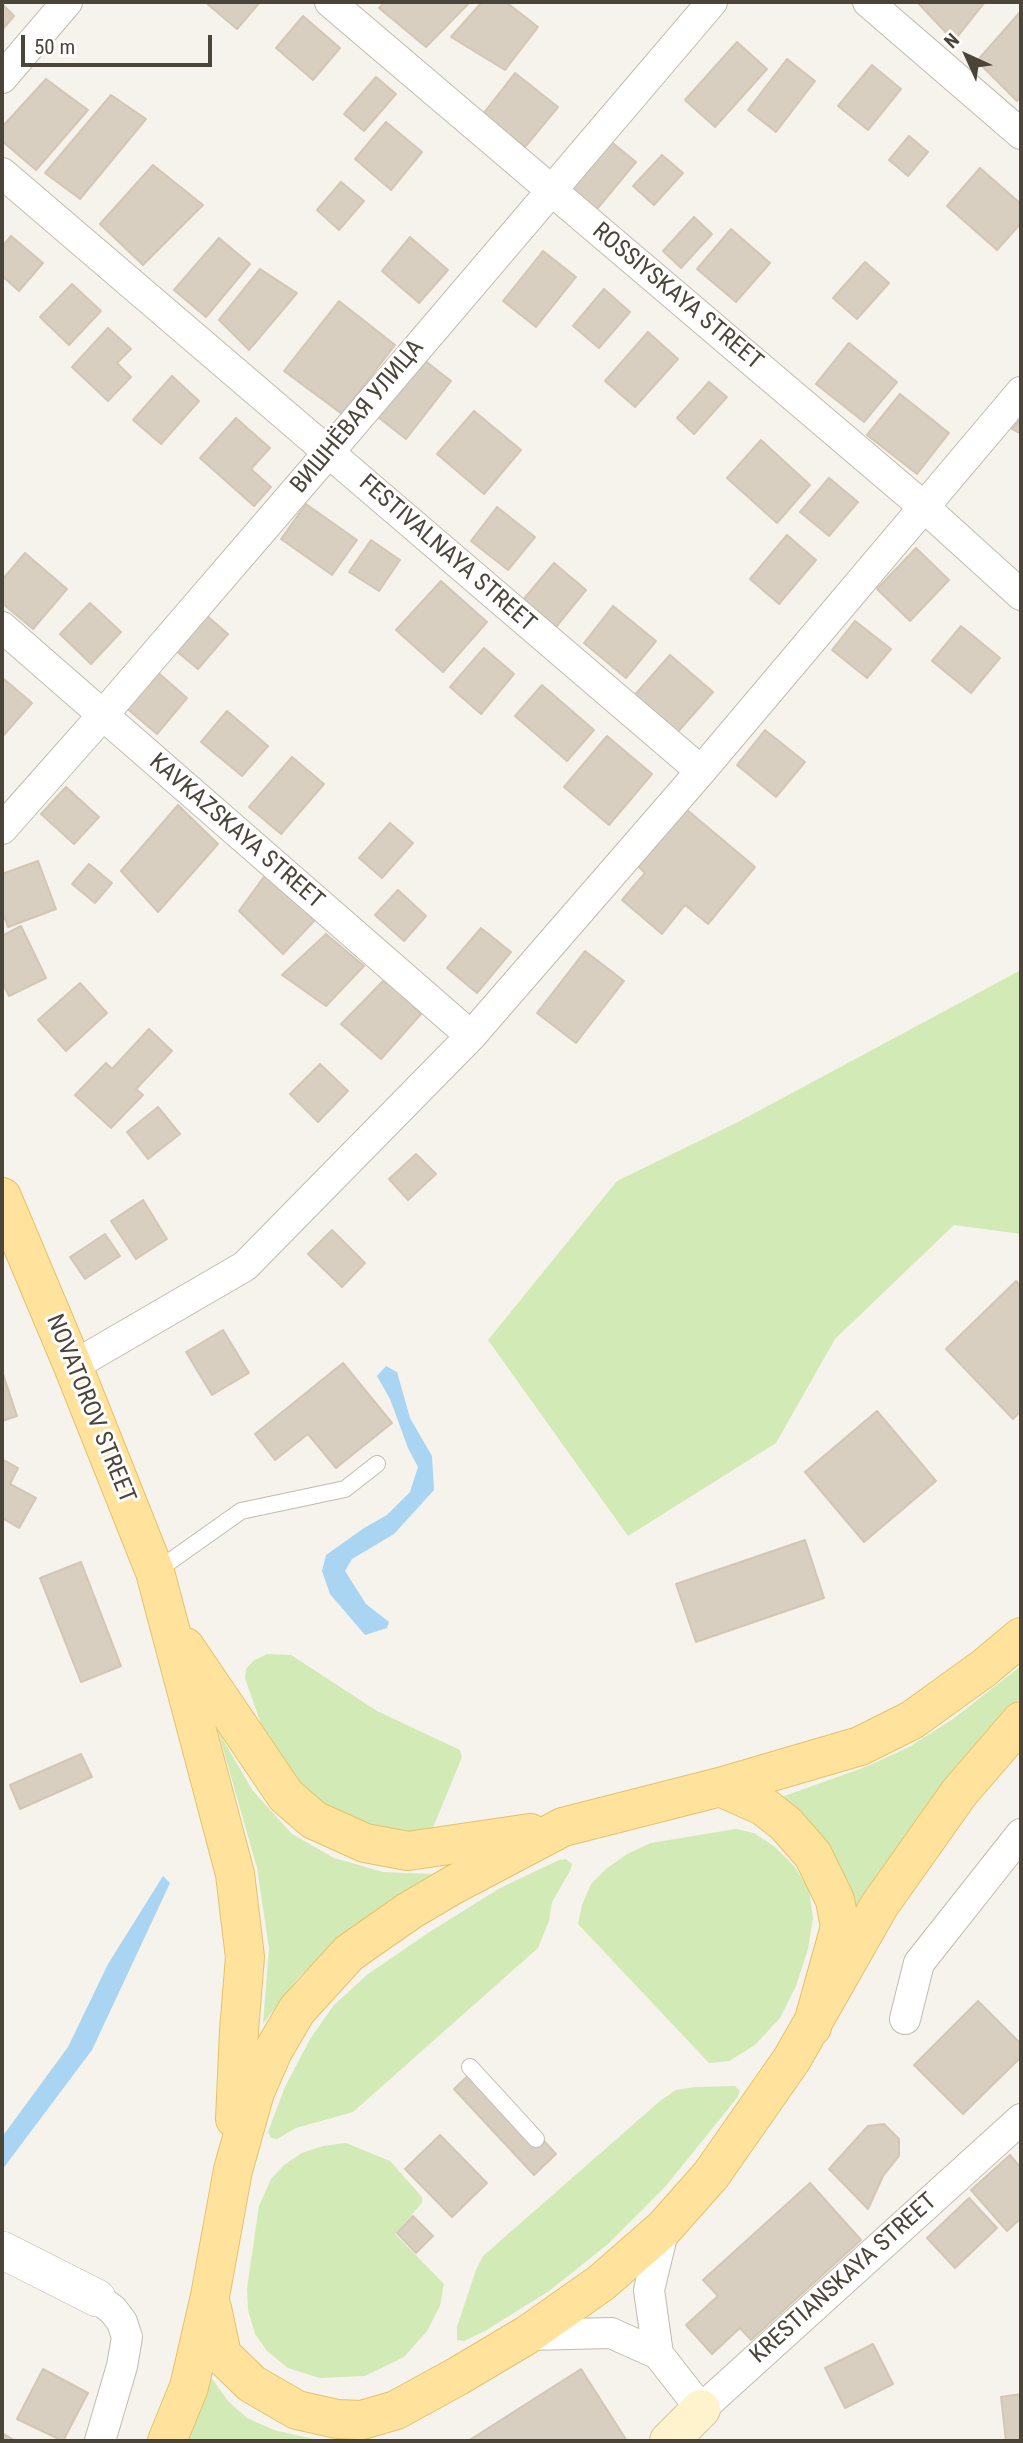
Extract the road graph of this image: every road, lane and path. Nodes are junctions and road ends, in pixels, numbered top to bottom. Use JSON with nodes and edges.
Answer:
{"nodes":[{"id":1,"x":67,"y":2,"type":"edge"},
{"id":2,"x":330,"y":2,"type":"edge"},
{"id":3,"x":712,"y":2,"type":"edge"},
{"id":4,"x":868,"y":2,"type":"edge"},
{"id":5,"x":2,"y":78,"type":"edge"},
{"id":6,"x":1021,"y":134,"type":"edge"},
{"id":7,"x":2,"y":173,"type":"edge"},
{"id":8,"x":551,"y":190,"type":"junction"},
{"id":9,"x":1021,"y":392,"type":"edge"},
{"id":10,"x":329,"y":452,"type":"junction"},
{"id":11,"x":924,"y":508,"type":"junction"},
{"id":12,"x":1021,"y":595,"type":"edge"},
{"id":13,"x":2,"y":627,"type":"edge"},
{"id":14,"x":102,"y":716,"type":"junction"},
{"id":15,"x":701,"y":771,"type":"junction"},
{"id":16,"x":2,"y":829,"type":"edge"},
{"id":17,"x":471,"y":1036,"type":"junction"},
{"id":18,"x":2,"y":1197,"type":"edge"},
{"id":19,"x":73,"y":1366,"type":"junction"},
{"id":20,"x":377,"y":1464,"type":"dead end"},
{"id":21,"x":155,"y":1572,"type":"junction"},
{"id":22,"x":170,"y":1624,"type":"junction"},
{"id":23,"x":1021,"y":1637,"type":"edge"},
{"id":24,"x":1021,"y":1721,"type":"edge"},
{"id":25,"x":720,"y":1787,"type":"junction"},
{"id":26,"x":564,"y":1827,"type":"junction"},
{"id":27,"x":1021,"y":1834,"type":"edge"},
{"id":28,"x":905,"y":2019,"type":"dead end"},
{"id":29,"x":811,"y":2027,"type":"junction"},
{"id":30,"x":470,"y":2067,"type":"dead end"},
{"id":31,"x":1021,"y":2119,"type":"edge"},
{"id":32,"x":536,"y":2139,"type":"dead end"},
{"id":33,"x":233,"y":2170,"type":"junction"},
{"id":34,"x":664,"y":2228,"type":"junction"},
{"id":35,"x":2,"y":2250,"type":"edge"},
{"id":36,"x":210,"y":2296,"type":"junction"},
{"id":37,"x":97,"y":2298,"type":"joint"},
{"id":38,"x":527,"y":2335,"type":"junction"},
{"id":39,"x":657,"y":2354,"type":"junction"},
{"id":40,"x":701,"y":2409,"type":"junction"},
{"id":41,"x":396,"y":2410,"type":"junction"},
{"id":42,"x":100,"y":2441,"type":"edge"},
{"id":43,"x":167,"y":2441,"type":"edge"},
{"id":44,"x":358,"y":2441,"type":"edge"},
{"id":45,"x":669,"y":2441,"type":"edge"}],
"edges":[{"from":1,"to":5,"type":"street"},
{"from":2,"to":8,"type":"street","name":"ROSSIYSKAYA STREET"},
{"from":3,"to":8,"type":"street","name":"ВИШНЁВАЯ УЛИЦА"},
{"from":4,"to":6,"type":"street"},
{"from":7,"to":10,"type":"street","name":"FESTIVALNAYA STREET"},
{"from":8,"to":10,"type":"street","name":"ВИШНЁВАЯ УЛИЦА"},
{"from":8,"to":11,"type":"street","name":"ROSSIYSKAYA STREET"},
{"from":9,"to":11,"type":"street"},
{"from":10,"to":14,"type":"street","name":"ВИШНЁВАЯ УЛИЦА"},
{"from":10,"to":15,"type":"street","name":"FESTIVALNAYA STREET"},
{"from":11,"to":12,"type":"street","name":"ROSSIYSKAYA STREET"},
{"from":11,"to":15,"type":"street"},
{"from":13,"to":14,"type":"street","name":"KAVKAZSKAYA STREET"},
{"from":14,"to":16,"type":"street","name":"ВИШНЁВАЯ УЛИЦА"},
{"from":14,"to":17,"type":"street","name":"KAVKAZSKAYA STREET"},
{"from":15,"to":17,"type":"street"},
{"from":17,"to":19,"type":"street"},
{"from":18,"to":19,"type":"main road","name":"NOVATOROV STREET"},
{"from":19,"to":21,"type":"main road","name":"NOVATOROV STREET"},
{"from":20,"to":21,"type":"lane"},
{"from":21,"to":22,"type":"main road","name":"NOVATOROV STREET"},
{"from":22,"to":26,"type":"main road"},
{"from":22,"to":33,"type":"main road","name":"NOVATOROV STREET"},
{"from":23,"to":25,"type":"main road"},
{"from":24,"to":29,"type":"main road"},
{"from":25,"to":26,"type":"main road"},
{"from":25,"to":29,"type":"main road"},
{"from":26,"to":33,"type":"main road"},
{"from":27,"to":28,"type":"street"},
{"from":29,"to":34,"type":"main road"},
{"from":30,"to":32,"type":"lane"},
{"from":31,"to":40,"type":"street","name":"KRESTIANSKAYA STREET"},
{"from":33,"to":36,"type":"main road"},
{"from":34,"to":38,"type":"main road"},
{"from":34,"to":39,"type":"street"},
{"from":35,"to":37,"type":"street"},
{"from":36,"to":41,"type":"main road"},
{"from":36,"to":43,"type":"main road"},
{"from":37,"to":42,"type":"street"},
{"from":38,"to":39,"type":"street"},
{"from":38,"to":41,"type":"main road"},
{"from":39,"to":40,"type":"street"},
{"from":40,"to":45,"type":"main road","name":"KRESTIANSKAYA STREET"},
{"from":41,"to":44,"type":"main road"}]}
